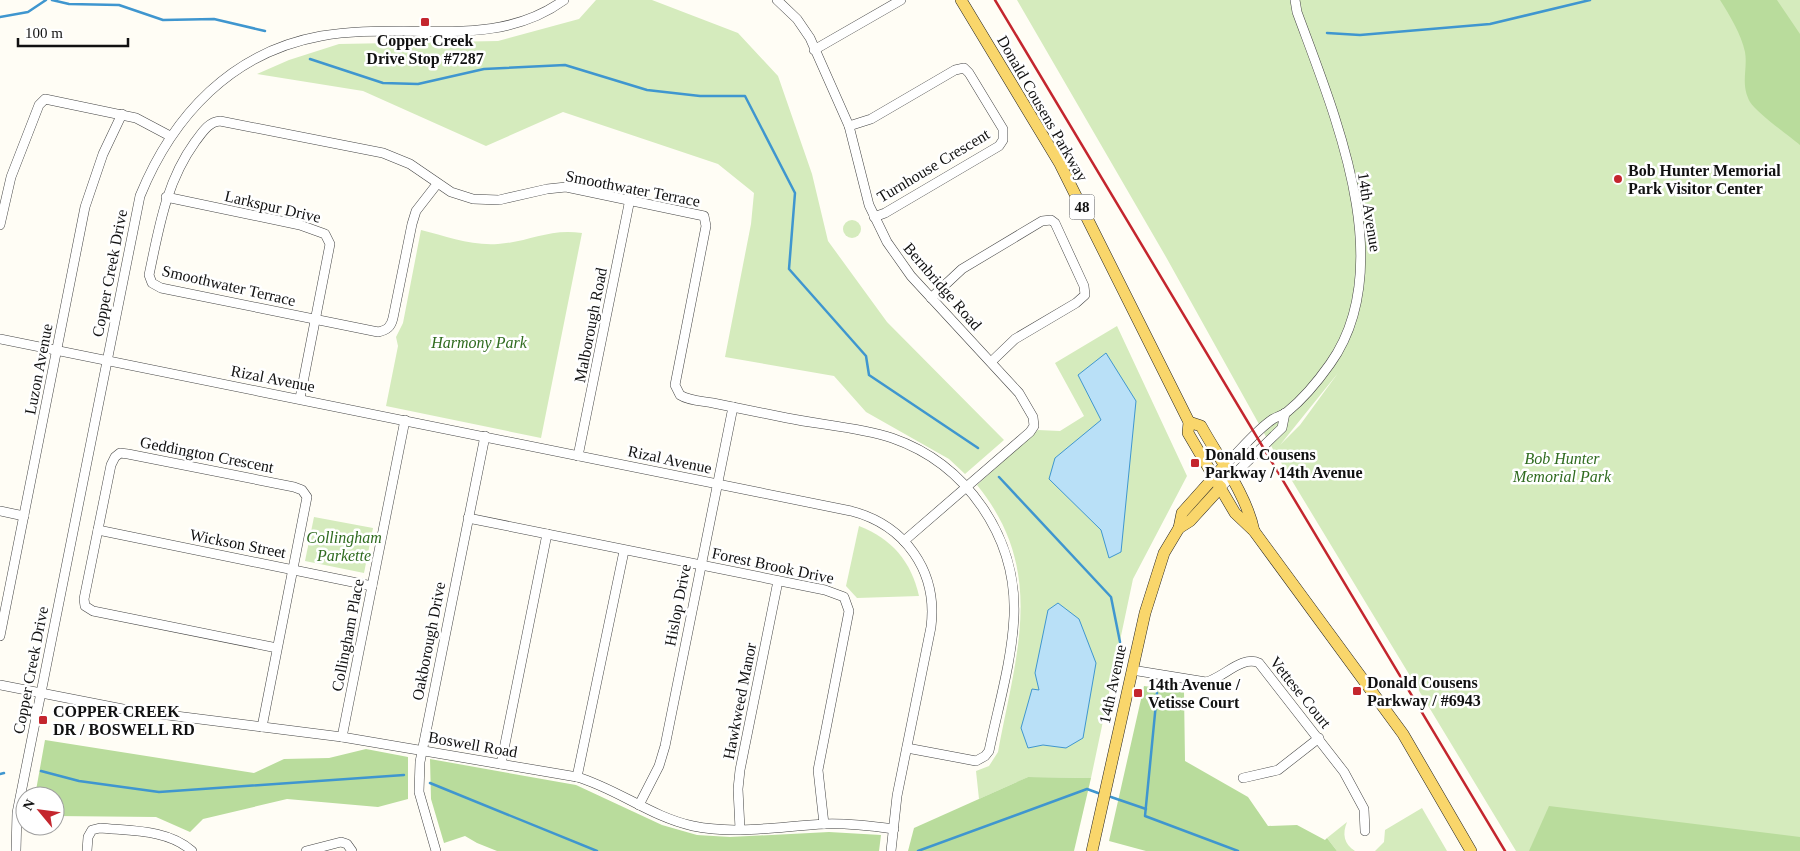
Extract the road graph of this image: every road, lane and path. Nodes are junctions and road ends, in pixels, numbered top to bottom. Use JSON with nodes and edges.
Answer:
{"nodes":[{"id":1,"x":564,"y":0,"type":"edge"},
{"id":2,"x":777,"y":0,"type":"edge"},
{"id":3,"x":901,"y":0,"type":"edge"},
{"id":4,"x":960,"y":0,"type":"edge"},
{"id":5,"x":1295,"y":0,"type":"edge"},
{"id":6,"x":814,"y":50,"type":"junction"},
{"id":7,"x":122,"y":114,"type":"junction"},
{"id":8,"x":849,"y":126,"type":"junction"},
{"id":9,"x":170,"y":136,"type":"junction"},
{"id":10,"x":437,"y":184,"type":"junction"},
{"id":11,"x":166,"y":197,"type":"junction"},
{"id":12,"x":630,"y":199,"type":"junction"},
{"id":13,"x":874,"y":217,"type":"junction"},
{"id":14,"x":0,"y":225,"type":"edge"},
{"id":15,"x":931,"y":298,"type":"junction"},
{"id":16,"x":316,"y":320,"type":"junction"},
{"id":17,"x":0,"y":340,"type":"edge"},
{"id":18,"x":58,"y":351,"type":"junction"},
{"id":19,"x":107,"y":362,"type":"junction"},
{"id":20,"x":991,"y":362,"type":"junction"},
{"id":21,"x":300,"y":398,"type":"junction"},
{"id":22,"x":733,"y":407,"type":"junction"},
{"id":23,"x":1285,"y":413,"type":"junction"},
{"id":24,"x":405,"y":420,"type":"junction"},
{"id":25,"x":1189,"y":422,"type":"junction"},
{"id":26,"x":485,"y":436,"type":"junction"},
{"id":27,"x":578,"y":456,"type":"junction"},
{"id":28,"x":1224,"y":466,"type":"junction"},
{"id":29,"x":1214,"y":476,"type":"junction"},
{"id":30,"x":1230,"y":477,"type":"junction"},
{"id":31,"x":717,"y":484,"type":"junction"},
{"id":32,"x":966,"y":487,"type":"junction"},
{"id":33,"x":1221,"y":487,"type":"junction"},
{"id":34,"x":0,"y":511,"type":"edge"},
{"id":35,"x":24,"y":516,"type":"junction"},
{"id":36,"x":468,"y":518,"type":"junction"},
{"id":37,"x":1179,"y":528,"type":"junction"},
{"id":38,"x":98,"y":530,"type":"junction"},
{"id":39,"x":1254,"y":531,"type":"junction"},
{"id":40,"x":547,"y":534,"type":"junction"},
{"id":41,"x":904,"y":540,"type":"junction"},
{"id":42,"x":624,"y":551,"type":"junction"},
{"id":43,"x":701,"y":565,"type":"junction"},
{"id":44,"x":293,"y":569,"type":"junction"},
{"id":45,"x":778,"y":581,"type":"junction"},
{"id":46,"x":372,"y":586,"type":"junction"},
{"id":47,"x":0,"y":636,"type":"edge"},
{"id":48,"x":277,"y":648,"type":"junction"},
{"id":49,"x":1132,"y":670,"type":"junction"},
{"id":50,"x":0,"y":685,"type":"edge"},
{"id":51,"x":40,"y":693,"type":"junction"},
{"id":52,"x":262,"y":727,"type":"junction"},
{"id":53,"x":342,"y":738,"type":"junction"},
{"id":54,"x":1319,"y":738,"type":"junction"},
{"id":55,"x":907,"y":748,"type":"junction"},
{"id":56,"x":422,"y":750,"type":"junction"},
{"id":57,"x":501,"y":764,"type":"junction"},
{"id":58,"x":578,"y":777,"type":"junction"},
{"id":59,"x":1243,"y":778,"type":"dead end"},
{"id":60,"x":639,"y":805,"type":"junction"},
{"id":61,"x":824,"y":824,"type":"junction"},
{"id":62,"x":740,"y":829,"type":"junction"},
{"id":63,"x":894,"y":829,"type":"junction"},
{"id":64,"x":1365,"y":831,"type":"dead end"},
{"id":65,"x":16,"y":851,"type":"edge"},
{"id":66,"x":87,"y":851,"type":"edge"},
{"id":67,"x":192,"y":851,"type":"edge"},
{"id":68,"x":306,"y":851,"type":"edge"},
{"id":69,"x":352,"y":851,"type":"edge"},
{"id":70,"x":436,"y":851,"type":"edge"},
{"id":71,"x":892,"y":851,"type":"edge"},
{"id":72,"x":1092,"y":851,"type":"edge"},
{"id":73,"x":1471,"y":851,"type":"edge"}],
"edges":[{"from":1,"to":9,"type":"street","name":"Copper Creek Drive"},
{"from":2,"to":6,"type":"street","name":"Bernbridge Road"},
{"from":3,"to":6,"type":"street"},
{"from":4,"to":25,"type":"main road","name":"Donald Cousens Parkway","number":"48"},
{"from":5,"to":23,"type":"street","name":"14th Avenue"},
{"from":6,"to":8,"type":"street","name":"Bernbridge Road"},
{"from":7,"to":9,"type":"street"},
{"from":7,"to":14,"type":"street"},
{"from":7,"to":18,"type":"street","name":"Luzon Avenue"},
{"from":8,"to":13,"type":"street","name":"Bernbridge Road"},
{"from":8,"to":13,"type":"street","name":"Turnhouse Crescent"},
{"from":9,"to":19,"type":"street","name":"Copper Creek Drive"},
{"from":10,"to":11,"type":"street","name":"Smoothwater Terrace"},
{"from":10,"to":12,"type":"street","name":"Smoothwater Terrace"},
{"from":10,"to":16,"type":"street","name":"Smoothwater Terrace"},
{"from":11,"to":16,"type":"street","name":"Larkspur Drive"},
{"from":11,"to":16,"type":"street","name":"Smoothwater Terrace"},
{"from":12,"to":22,"type":"street","name":"Smoothwater Terrace"},
{"from":12,"to":27,"type":"street","name":"Malborough Road"},
{"from":13,"to":15,"type":"street","name":"Bernbridge Road"},
{"from":15,"to":20,"type":"street","name":"Bernbridge Road"},
{"from":15,"to":20,"type":"street"},
{"from":16,"to":21,"type":"street","name":"Larkspur Drive"},
{"from":17,"to":18,"type":"street","name":"Rizal Avenue"},
{"from":18,"to":19,"type":"street","name":"Rizal Avenue"},
{"from":18,"to":35,"type":"street","name":"Luzon Avenue"},
{"from":19,"to":21,"type":"street","name":"Rizal Avenue"},
{"from":19,"to":51,"type":"street","name":"Copper Creek Drive"},
{"from":20,"to":32,"type":"street","name":"Bernbridge Road"},
{"from":21,"to":24,"type":"street","name":"Rizal Avenue"},
{"from":22,"to":31,"type":"street","name":"Hislop Drive"},
{"from":22,"to":32,"type":"street","name":"Smoothwater Terrace"},
{"from":23,"to":28,"type":"street","name":"14th Avenue"},
{"from":23,"to":30,"type":"street","name":"14th Avenue"},
{"from":24,"to":26,"type":"street","name":"Rizal Avenue"},
{"from":24,"to":46,"type":"street","name":"Collingham Place"},
{"from":25,"to":28,"type":"main road","name":"Donald Cousens Parkway","number":"48"},
{"from":25,"to":29,"type":"main road","name":"Donald Cousens Parkway","number":"48"},
{"from":26,"to":27,"type":"street","name":"Rizal Avenue"},
{"from":26,"to":36,"type":"street","name":"Oakborough Drive"},
{"from":27,"to":31,"type":"street","name":"Rizal Avenue"},
{"from":28,"to":29,"type":"main road","name":"14th Avenue"},
{"from":28,"to":30,"type":"main road","name":"Donald Cousens Parkway","number":"48"},
{"from":29,"to":33,"type":"main road","name":"Donald Cousens Parkway","number":"48"},
{"from":29,"to":37,"type":"main road","name":"14th Avenue"},
{"from":30,"to":33,"type":"street","name":"14th Avenue"},
{"from":30,"to":39,"type":"main road","name":"Donald Cousens Parkway","number":"48"},
{"from":31,"to":41,"type":"street","name":"Rizal Avenue"},
{"from":31,"to":43,"type":"street","name":"Hislop Drive"},
{"from":32,"to":41,"type":"street","name":"Bernbridge Road"},
{"from":32,"to":55,"type":"street","name":"Smoothwater Terrace"},
{"from":33,"to":37,"type":"main road","name":"14th Avenue"},
{"from":33,"to":39,"type":"main road","name":"Donald Cousens Parkway","number":"48"},
{"from":34,"to":35,"type":"street"},
{"from":35,"to":47,"type":"street","name":"Luzon Avenue"},
{"from":36,"to":40,"type":"street","name":"Forest Brook Drive"},
{"from":36,"to":56,"type":"street","name":"Oakborough Drive"},
{"from":37,"to":49,"type":"main road","name":"14th Avenue"},
{"from":38,"to":44,"type":"street","name":"Wickson Street"},
{"from":38,"to":44,"type":"street","name":"Geddington Crescent"},
{"from":38,"to":48,"type":"street","name":"Geddington Crescent"},
{"from":39,"to":73,"type":"main road","name":"Donald Cousens Parkway","number":"48"},
{"from":40,"to":42,"type":"street","name":"Forest Brook Drive"},
{"from":40,"to":57,"type":"street"},
{"from":41,"to":55,"type":"street","name":"Rizal Avenue"},
{"from":42,"to":43,"type":"street","name":"Forest Brook Drive"},
{"from":42,"to":58,"type":"street"},
{"from":43,"to":45,"type":"street","name":"Forest Brook Drive"},
{"from":43,"to":60,"type":"street","name":"Hislop Drive"},
{"from":44,"to":46,"type":"street","name":"Wickson Street"},
{"from":44,"to":48,"type":"street","name":"Geddington Crescent"},
{"from":45,"to":61,"type":"street","name":"Forest Brook Drive"},
{"from":45,"to":62,"type":"street","name":"Hawkweed Manor"},
{"from":46,"to":53,"type":"street","name":"Collingham Place"},
{"from":48,"to":52,"type":"street","name":"Geddington Crescent"},
{"from":49,"to":54,"type":"street","name":"Vettese Court"},
{"from":49,"to":72,"type":"main road","name":"14th Avenue"},
{"from":50,"to":51,"type":"street","name":"Boswell Road"},
{"from":51,"to":52,"type":"street","name":"Boswell Road"},
{"from":51,"to":65,"type":"street","name":"Copper Creek Drive"},
{"from":52,"to":53,"type":"street","name":"Boswell Road"},
{"from":53,"to":56,"type":"street","name":"Boswell Road"},
{"from":54,"to":59,"type":"street"},
{"from":54,"to":64,"type":"street","name":"Vettese Court"},
{"from":55,"to":63,"type":"street","name":"Rizal Avenue"},
{"from":56,"to":57,"type":"street","name":"Boswell Road"},
{"from":56,"to":70,"type":"street","name":"Oakborough Drive"},
{"from":57,"to":58,"type":"street","name":"Boswell Road"},
{"from":58,"to":60,"type":"street","name":"Boswell Road"},
{"from":60,"to":62,"type":"street","name":"Boswell Road"},
{"from":61,"to":62,"type":"street","name":"Boswell Road"},
{"from":61,"to":63,"type":"street","name":"Boswell Road"},
{"from":63,"to":71,"type":"street","name":"Rizal Avenue"},
{"from":66,"to":67,"type":"street"},
{"from":68,"to":69,"type":"street"}]}
